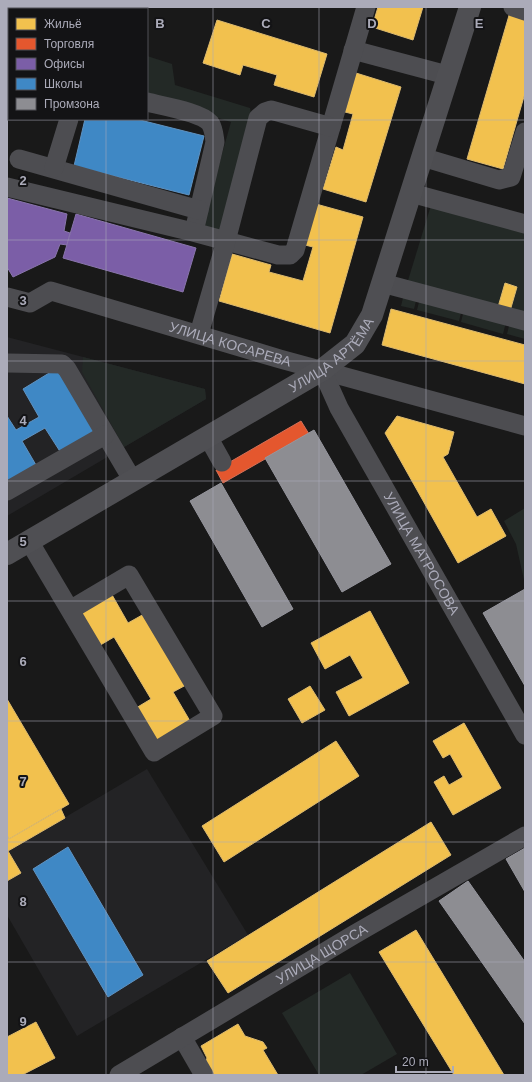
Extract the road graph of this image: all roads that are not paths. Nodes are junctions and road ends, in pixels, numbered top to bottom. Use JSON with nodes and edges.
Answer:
{"nodes":[{"id":1,"x":366,"y":7,"type":"edge"},
{"id":2,"x":470,"y":7,"type":"edge"},
{"id":3,"x":513,"y":7,"type":"edge"},
{"id":4,"x":525,"y":11,"type":"edge"},
{"id":5,"x":353,"y":50,"type":"junction"},
{"id":6,"x":448,"y":75,"type":"junction"},
{"id":7,"x":148,"y":102,"type":"edge"},
{"id":8,"x":69,"y":120,"type":"edge"},
{"id":9,"x":331,"y":127,"type":"junction"},
{"id":10,"x":525,"y":132,"type":"edge"},
{"id":11,"x":422,"y":157,"type":"junction"},
{"id":12,"x":19,"y":159,"type":"dead end"},
{"id":13,"x":54,"y":168,"type":"junction"},
{"id":14,"x":7,"y":187,"type":"edge"},
{"id":15,"x":411,"y":193,"type":"junction"},
{"id":16,"x":199,"y":210,"type":"junction"},
{"id":17,"x":525,"y":224,"type":"edge"},
{"id":18,"x":193,"y":232,"type":"junction"},
{"id":19,"x":226,"y":241,"type":"junction"},
{"id":20,"x":382,"y":283,"type":"junction"},
{"id":21,"x":7,"y":297,"type":"edge"},
{"id":22,"x":525,"y":321,"type":"edge"},
{"id":23,"x":199,"y":334,"type":"junction"},
{"id":24,"x":7,"y":363,"type":"edge"},
{"id":25,"x":322,"y":370,"type":"junction"},
{"id":26,"x":525,"y":426,"type":"edge"},
{"id":27,"x":105,"y":434,"type":"junction"},
{"id":28,"x":208,"y":437,"type":"junction"},
{"id":29,"x":222,"y":462,"type":"dead end"},
{"id":30,"x":133,"y":481,"type":"junction"},
{"id":31,"x":7,"y":491,"type":"edge"},
{"id":32,"x":29,"y":541,"type":"junction"},
{"id":33,"x":7,"y":554,"type":"edge"},
{"id":34,"x":70,"y":610,"type":"junction"},
{"id":35,"x":525,"y":735,"type":"edge"},
{"id":36,"x":525,"y":836,"type":"edge"},
{"id":37,"x":182,"y":1038,"type":"junction"},
{"id":38,"x":119,"y":1075,"type":"edge"},
{"id":39,"x":204,"y":1075,"type":"edge"}],
"edges":[{"from":1,"to":5,"type":"street"},
{"from":2,"to":6,"type":"main road","name":"УЛИЦА АРТЁМА"},
{"from":3,"to":4,"type":"street"},
{"from":5,"to":6,"type":"street"},
{"from":5,"to":9,"type":"street"},
{"from":6,"to":11,"type":"main road","name":"УЛИЦА АРТЁМА"},
{"from":7,"to":16,"type":"street"},
{"from":8,"to":13,"type":"street"},
{"from":9,"to":19,"type":"street"},
{"from":9,"to":19,"type":"street"},
{"from":10,"to":11,"type":"street"},
{"from":11,"to":15,"type":"main road","name":"УЛИЦА АРТЁМА"},
{"from":12,"to":13,"type":"street"},
{"from":13,"to":16,"type":"street"},
{"from":14,"to":18,"type":"street"},
{"from":15,"to":17,"type":"street"},
{"from":15,"to":20,"type":"main road","name":"УЛИЦА АРТЁМА"},
{"from":16,"to":18,"type":"street"},
{"from":18,"to":19,"type":"street"},
{"from":19,"to":23,"type":"street"},
{"from":20,"to":22,"type":"street"},
{"from":20,"to":25,"type":"main road","name":"УЛИЦА АРТЁМА"},
{"from":21,"to":23,"type":"street","name":"УЛИЦА КОСАРЕВА"},
{"from":23,"to":25,"type":"street","name":"УЛИЦА КОСАРЕВА"},
{"from":24,"to":27,"type":"street"},
{"from":25,"to":26,"type":"street","name":"УЛИЦА КОСАРЕВА"},
{"from":25,"to":28,"type":"main road","name":"УЛИЦА АРТЁМА"},
{"from":25,"to":35,"type":"street","name":"УЛИЦА МАТРОСОВА"},
{"from":27,"to":30,"type":"street"},
{"from":27,"to":31,"type":"street"},
{"from":28,"to":29,"type":"street"},
{"from":28,"to":30,"type":"main road","name":"УЛИЦА АРТЁМА"},
{"from":30,"to":32,"type":"main road","name":"УЛИЦА АРТЁМА"},
{"from":32,"to":33,"type":"main road","name":"УЛИЦА АРТЁМА"},
{"from":32,"to":34,"type":"street"},
{"from":34,"to":34,"type":"street"},
{"from":36,"to":37,"type":"street","name":"УЛИЦА ЩОРСА"},
{"from":37,"to":38,"type":"street","name":"УЛИЦА ЩОРСА"},
{"from":37,"to":39,"type":"street"}]}
